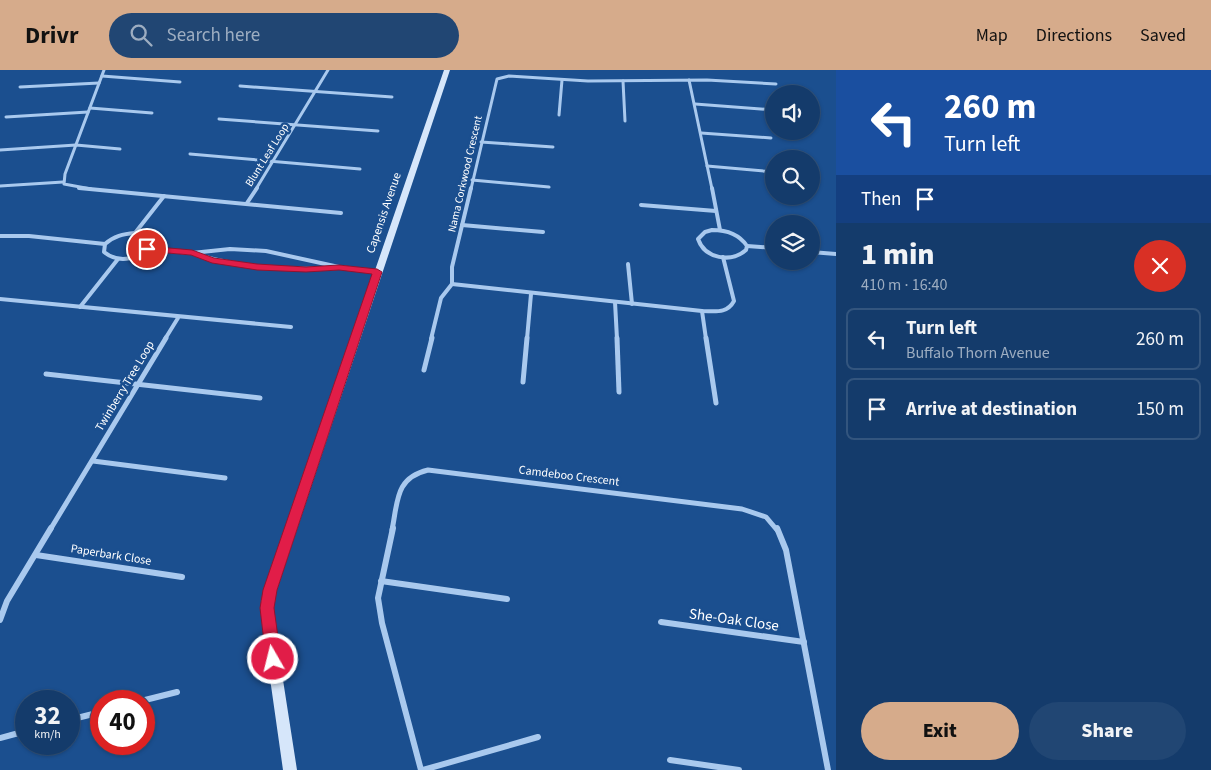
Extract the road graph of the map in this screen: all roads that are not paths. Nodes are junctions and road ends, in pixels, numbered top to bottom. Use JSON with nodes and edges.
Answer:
{"nodes":[{"id":1,"x":104,"y":70,"type":"edge"},
{"id":2,"x":328,"y":70,"type":"edge"},
{"id":3,"x":447,"y":70,"type":"edge"},
{"id":4,"x":102,"y":76,"type":"junction"},
{"id":5,"x":562,"y":80,"type":"junction"},
{"id":6,"x":689,"y":80,"type":"junction"},
{"id":7,"x":623,"y":81,"type":"junction"},
{"id":8,"x":180,"y":82,"type":"dead end"},
{"id":9,"x":99,"y":83,"type":"junction"},
{"id":10,"x":776,"y":84,"type":"dead end"},
{"id":11,"x":240,"y":86,"type":"dead end"},
{"id":12,"x":20,"y":87,"type":"dead end"},
{"id":13,"x":315,"y":92,"type":"junction"},
{"id":14,"x":392,"y":97,"type":"dead end"},
{"id":15,"x":696,"y":104,"type":"junction"},
{"id":16,"x":765,"y":109,"type":"edge"},
{"id":17,"x":89,"y":110,"type":"junction"},
{"id":18,"x":152,"y":113,"type":"dead end"},
{"id":19,"x":559,"y":115,"type":"dead end"},
{"id":20,"x":6,"y":116,"type":"dead end"},
{"id":21,"x":219,"y":119,"type":"dead end"},
{"id":22,"x":626,"y":121,"type":"dead end"},
{"id":23,"x":296,"y":124,"type":"junction"},
{"id":24,"x":378,"y":131,"type":"dead end"},
{"id":25,"x":701,"y":133,"type":"junction"},
{"id":26,"x":765,"y":138,"type":"edge"},
{"id":27,"x":482,"y":142,"type":"junction"},
{"id":28,"x":76,"y":145,"type":"junction"},
{"id":29,"x":553,"y":147,"type":"dead end"},
{"id":30,"x":120,"y":149,"type":"dead end"},
{"id":31,"x":0,"y":150,"type":"edge"},
{"id":32,"x":190,"y":154,"type":"dead end"},
{"id":33,"x":274,"y":161,"type":"junction"},
{"id":34,"x":707,"y":166,"type":"junction"},
{"id":35,"x":360,"y":169,"type":"dead end"},
{"id":36,"x":765,"y":171,"type":"edge"},
{"id":37,"x":472,"y":180,"type":"junction"},
{"id":38,"x":63,"y":182,"type":"junction"},
{"id":39,"x":0,"y":186,"type":"edge"},
{"id":40,"x":549,"y":187,"type":"dead end"},
{"id":41,"x":164,"y":196,"type":"junction"},
{"id":42,"x":247,"y":203,"type":"junction"},
{"id":43,"x":641,"y":205,"type":"dead end"},
{"id":44,"x":716,"y":211,"type":"junction"},
{"id":45,"x":341,"y":213,"type":"dead end"},
{"id":46,"x":462,"y":225,"type":"junction"},
{"id":47,"x":720,"y":230,"type":"junction"},
{"id":48,"x":544,"y":232,"type":"dead end"},
{"id":49,"x":135,"y":233,"type":"junction"},
{"id":50,"x":0,"y":236,"type":"edge"},
{"id":51,"x":105,"y":244,"type":"junction"},
{"id":52,"x":747,"y":246,"type":"junction"},
{"id":53,"x":765,"y":247,"type":"edge"},
{"id":54,"x":147,"y":249,"type":"junction"},
{"id":55,"x":192,"y":253,"type":"junction"},
{"id":56,"x":820,"y":253,"type":"edge"},
{"id":57,"x":836,"y":254,"type":"edge"},
{"id":58,"x":723,"y":257,"type":"junction"},
{"id":59,"x":118,"y":259,"type":"junction"},
{"id":60,"x":628,"y":264,"type":"dead end"},
{"id":61,"x":339,"y":268,"type":"junction"},
{"id":62,"x":377,"y":272,"type":"junction"},
{"id":63,"x":452,"y":284,"type":"junction"},
{"id":64,"x":531,"y":294,"type":"junction"},
{"id":65,"x":0,"y":299,"type":"edge"},
{"id":66,"x":616,"y":302,"type":"junction"},
{"id":67,"x":632,"y":304,"type":"junction"},
{"id":68,"x":80,"y":307,"type":"junction"},
{"id":69,"x":702,"y":312,"type":"junction"},
{"id":70,"x":178,"y":318,"type":"junction"},
{"id":71,"x":291,"y":327,"type":"dead end"},
{"id":72,"x":424,"y":370,"type":"dead end"},
{"id":73,"x":46,"y":374,"type":"dead end"},
{"id":74,"x":523,"y":382,"type":"dead end"},
{"id":75,"x":138,"y":384,"type":"junction"},
{"id":76,"x":619,"y":392,"type":"dead end"},
{"id":77,"x":260,"y":398,"type":"dead end"},
{"id":78,"x":716,"y":403,"type":"dead end"},
{"id":79,"x":93,"y":461,"type":"junction"},
{"id":80,"x":225,"y":478,"type":"dead end"},
{"id":81,"x":36,"y":555,"type":"junction"},
{"id":82,"x":182,"y":577,"type":"dead end"},
{"id":83,"x":381,"y":582,"type":"junction"},
{"id":84,"x":507,"y":599,"type":"dead end"},
{"id":85,"x":0,"y":620,"type":"edge"},
{"id":86,"x":661,"y":622,"type":"dead end"},
{"id":87,"x":804,"y":642,"type":"junction"},
{"id":88,"x":178,"y":692,"type":"dead end"},
{"id":89,"x":155,"y":698,"type":"edge"},
{"id":90,"x":15,"y":734,"type":"edge"},
{"id":91,"x":538,"y":737,"type":"dead end"},
{"id":92,"x":0,"y":738,"type":"edge"},
{"id":93,"x":670,"y":760,"type":"dead end"},
{"id":94,"x":290,"y":770,"type":"edge"},
{"id":95,"x":422,"y":770,"type":"edge"},
{"id":96,"x":739,"y":770,"type":"edge"},
{"id":97,"x":828,"y":770,"type":"edge"}],
"edges":[{"from":1,"to":4,"type":"street"},
{"from":2,"to":13,"type":"street","name":"Blunt Leaf Loop"},
{"from":3,"to":62,"type":"street","name":"Capensis Avenue"},
{"from":4,"to":8,"type":"street"},
{"from":4,"to":9,"type":"street"},
{"from":5,"to":7,"type":"street","name":"Nama Corkwood Crescent"},
{"from":5,"to":19,"type":"street"},
{"from":5,"to":27,"type":"street","name":"Nama Corkwood Crescent"},
{"from":6,"to":7,"type":"street","name":"Nama Corkwood Crescent"},
{"from":6,"to":10,"type":"street","name":"Nama Corkwood Crescent"},
{"from":6,"to":15,"type":"street"},
{"from":7,"to":22,"type":"street"},
{"from":9,"to":12,"type":"street"},
{"from":9,"to":17,"type":"street"},
{"from":11,"to":13,"type":"street"},
{"from":13,"to":14,"type":"street"},
{"from":13,"to":23,"type":"street","name":"Blunt Leaf Loop"},
{"from":15,"to":16,"type":"street"},
{"from":15,"to":25,"type":"street"},
{"from":17,"to":18,"type":"street"},
{"from":17,"to":20,"type":"street"},
{"from":17,"to":28,"type":"street"},
{"from":21,"to":23,"type":"street"},
{"from":23,"to":24,"type":"street"},
{"from":23,"to":33,"type":"street","name":"Blunt Leaf Loop"},
{"from":25,"to":26,"type":"street"},
{"from":25,"to":34,"type":"street"},
{"from":27,"to":29,"type":"street"},
{"from":27,"to":37,"type":"street","name":"Nama Corkwood Crescent"},
{"from":28,"to":30,"type":"street"},
{"from":28,"to":31,"type":"street"},
{"from":28,"to":38,"type":"street"},
{"from":32,"to":33,"type":"street"},
{"from":33,"to":35,"type":"street"},
{"from":33,"to":42,"type":"street","name":"Blunt Leaf Loop"},
{"from":34,"to":36,"type":"street"},
{"from":34,"to":44,"type":"street"},
{"from":37,"to":40,"type":"street"},
{"from":37,"to":46,"type":"street","name":"Nama Corkwood Crescent"},
{"from":38,"to":39,"type":"street","name":"Blunt Leaf Loop"},
{"from":38,"to":41,"type":"street","name":"Blunt Leaf Loop"},
{"from":41,"to":42,"type":"street","name":"Blunt Leaf Loop"},
{"from":41,"to":49,"type":"street"},
{"from":42,"to":45,"type":"street"},
{"from":43,"to":44,"type":"street"},
{"from":44,"to":47,"type":"street"},
{"from":46,"to":48,"type":"street"},
{"from":46,"to":63,"type":"street","name":"Nama Corkwood Crescent"},
{"from":47,"to":52,"type":"street"},
{"from":47,"to":58,"type":"street"},
{"from":49,"to":51,"type":"street"},
{"from":49,"to":54,"type":"street"},
{"from":50,"to":51,"type":"street"},
{"from":51,"to":59,"type":"street"},
{"from":52,"to":53,"type":"street"},
{"from":52,"to":58,"type":"street"},
{"from":54,"to":55,"type":"street"},
{"from":54,"to":59,"type":"street"},
{"from":55,"to":61,"type":"street"},
{"from":55,"to":61,"type":"street"},
{"from":56,"to":57,"type":"street"},
{"from":58,"to":69,"type":"street"},
{"from":59,"to":68,"type":"street"},
{"from":60,"to":67,"type":"street"},
{"from":61,"to":62,"type":"street"},
{"from":62,"to":94,"type":"street","name":"Capensis Avenue"},
{"from":63,"to":64,"type":"street"},
{"from":63,"to":72,"type":"street"},
{"from":64,"to":66,"type":"street"},
{"from":64,"to":74,"type":"street"},
{"from":65,"to":68,"type":"street"},
{"from":66,"to":67,"type":"street"},
{"from":66,"to":76,"type":"street"},
{"from":67,"to":69,"type":"street"},
{"from":68,"to":70,"type":"street"},
{"from":69,"to":78,"type":"street"},
{"from":70,"to":71,"type":"street"},
{"from":70,"to":75,"type":"street","name":"Twinberry Tree Loop"},
{"from":73,"to":75,"type":"street"},
{"from":75,"to":77,"type":"street"},
{"from":75,"to":79,"type":"street","name":"Twinberry Tree Loop"},
{"from":79,"to":80,"type":"street"},
{"from":79,"to":81,"type":"street","name":"Twinberry Tree Loop"},
{"from":81,"to":82,"type":"street","name":"Paperbark Close"},
{"from":81,"to":85,"type":"street","name":"Twinberry Tree Loop"},
{"from":83,"to":84,"type":"street"},
{"from":83,"to":87,"type":"street","name":"Camdeboo Crescent"},
{"from":83,"to":95,"type":"street","name":"Camdeboo Crescent"},
{"from":86,"to":87,"type":"street","name":"She-Oak Close"},
{"from":87,"to":97,"type":"street","name":"Camdeboo Crescent"},
{"from":88,"to":89,"type":"street"},
{"from":90,"to":92,"type":"street"},
{"from":91,"to":95,"type":"street"},
{"from":93,"to":96,"type":"street"}]}
